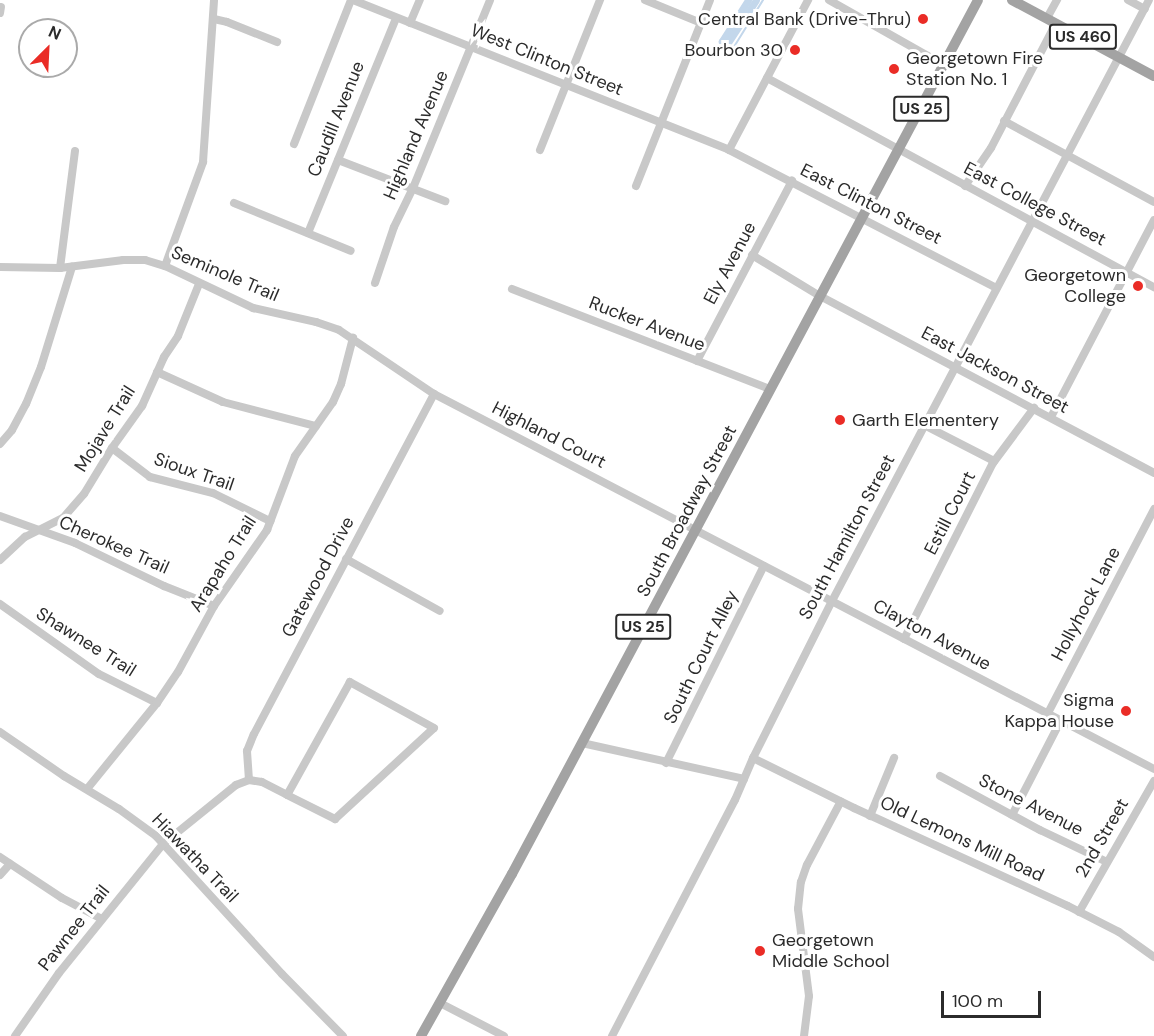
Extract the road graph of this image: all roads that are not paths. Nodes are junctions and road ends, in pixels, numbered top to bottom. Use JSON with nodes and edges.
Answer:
{"nodes":[{"id":1,"x":214,"y":0,"type":"edge"},
{"id":2,"x":352,"y":0,"type":"edge"},
{"id":3,"x":420,"y":0,"type":"edge"},
{"id":4,"x":490,"y":0,"type":"edge"},
{"id":5,"x":600,"y":0,"type":"edge"},
{"id":6,"x":645,"y":0,"type":"edge"},
{"id":7,"x":710,"y":0,"type":"edge"},
{"id":8,"x":808,"y":0,"type":"edge"},
{"id":9,"x":829,"y":0,"type":"edge"},
{"id":10,"x":978,"y":0,"type":"edge"},
{"id":11,"x":1011,"y":0,"type":"edge"},
{"id":12,"x":1057,"y":0,"type":"edge"},
{"id":13,"x":1128,"y":0,"type":"edge"},
{"id":14,"x":1149,"y":0,"type":"edge"},
{"id":15,"x":1145,"y":9,"type":"junction"},
{"id":16,"x":396,"y":18,"type":"junction"},
{"id":17,"x":214,"y":19,"type":"junction"},
{"id":18,"x":1051,"y":21,"type":"junction"},
{"id":19,"x":410,"y":23,"type":"junction"},
{"id":20,"x":701,"y":23,"type":"junction"},
{"id":21,"x":278,"y":42,"type":"dead end"},
{"id":22,"x":471,"y":48,"type":"junction"},
{"id":23,"x":1120,"y":57,"type":"junction"},
{"id":24,"x":944,"y":65,"type":"junction"},
{"id":25,"x":1154,"y":76,"type":"edge"},
{"id":26,"x":767,"y":78,"type":"junction"},
{"id":27,"x":566,"y":85,"type":"junction"},
{"id":28,"x":1004,"y":121,"type":"junction"},
{"id":29,"x":662,"y":124,"type":"junction"},
{"id":30,"x":294,"y":144,"type":"dead end"},
{"id":31,"x":540,"y":150,"type":"dead end"},
{"id":32,"x":729,"y":150,"type":"junction"},
{"id":33,"x":899,"y":150,"type":"junction"},
{"id":34,"x":75,"y":151,"type":"dead end"},
{"id":35,"x":1069,"y":154,"type":"junction"},
{"id":36,"x":338,"y":160,"type":"junction"},
{"id":37,"x":792,"y":181,"type":"junction"},
{"id":38,"x":636,"y":186,"type":"dead end"},
{"id":39,"x":965,"y":186,"type":"junction"},
{"id":40,"x":413,"y":188,"type":"junction"},
{"id":41,"x":445,"y":201,"type":"dead end"},
{"id":42,"x":1154,"y":202,"type":"edge"},
{"id":43,"x":234,"y":203,"type":"dead end"},
{"id":44,"x":862,"y":217,"type":"junction"},
{"id":45,"x":1154,"y":220,"type":"edge"},
{"id":46,"x":1033,"y":221,"type":"junction"},
{"id":47,"x":308,"y":233,"type":"junction"},
{"id":48,"x":351,"y":251,"type":"dead end"},
{"id":49,"x":752,"y":255,"type":"junction"},
{"id":50,"x":165,"y":266,"type":"junction"},
{"id":51,"x":0,"y":267,"type":"edge"},
{"id":52,"x":72,"y":267,"type":"junction"},
{"id":53,"x":60,"y":268,"type":"junction"},
{"id":54,"x":1126,"y":272,"type":"junction"},
{"id":55,"x":375,"y":283,"type":"dead end"},
{"id":56,"x":199,"y":284,"type":"junction"},
{"id":57,"x":1154,"y":287,"type":"edge"},
{"id":58,"x":996,"y":288,"type":"junction"},
{"id":59,"x":512,"y":289,"type":"dead end"},
{"id":60,"x":820,"y":296,"type":"junction"},
{"id":61,"x":353,"y":338,"type":"junction"},
{"id":62,"x":697,"y":361,"type":"junction"},
{"id":63,"x":390,"y":364,"type":"joint"},
{"id":64,"x":955,"y":367,"type":"junction"},
{"id":65,"x":157,"y":372,"type":"junction"},
{"id":66,"x":770,"y":389,"type":"junction"},
{"id":67,"x":434,"y":394,"type":"junction"},
{"id":68,"x":1034,"y":408,"type":"junction"},
{"id":69,"x":1050,"y":417,"type":"junction"},
{"id":70,"x":924,"y":425,"type":"junction"},
{"id":71,"x":316,"y":426,"type":"junction"},
{"id":72,"x":0,"y":444,"type":"edge"},
{"id":73,"x":112,"y":448,"type":"junction"},
{"id":74,"x":994,"y":462,"type":"junction"},
{"id":75,"x":1154,"y":473,"type":"edge"},
{"id":76,"x":1154,"y":510,"type":"edge"},
{"id":77,"x":0,"y":516,"type":"edge"},
{"id":78,"x":270,"y":521,"type":"junction"},
{"id":79,"x":39,"y":530,"type":"junction"},
{"id":80,"x":696,"y":530,"type":"junction"},
{"id":81,"x":346,"y":559,"type":"junction"},
{"id":82,"x":0,"y":560,"type":"edge"},
{"id":83,"x":764,"y":566,"type":"junction"},
{"id":84,"x":832,"y":601,"type":"junction"},
{"id":85,"x":0,"y":604,"type":"edge"},
{"id":86,"x":214,"y":606,"type":"junction"},
{"id":87,"x":440,"y":611,"type":"dead end"},
{"id":88,"x":904,"y":639,"type":"junction"},
{"id":89,"x":157,"y":703,"type":"junction"},
{"id":90,"x":1048,"y":713,"type":"junction"},
{"id":91,"x":1061,"y":720,"type":"junction"},
{"id":92,"x":0,"y":732,"type":"edge"},
{"id":93,"x":582,"y":743,"type":"junction"},
{"id":94,"x":753,"y":758,"type":"junction"},
{"id":95,"x":894,"y":758,"type":"dead end"},
{"id":96,"x":666,"y":763,"type":"junction"},
{"id":97,"x":1154,"y":769,"type":"edge"},
{"id":98,"x":940,"y":776,"type":"dead end"},
{"id":99,"x":744,"y":779,"type":"junction"},
{"id":100,"x":249,"y":780,"type":"junction"},
{"id":101,"x":1154,"y":781,"type":"edge"},
{"id":102,"x":87,"y":789,"type":"junction"},
{"id":103,"x":287,"y":795,"type":"junction"},
{"id":104,"x":841,"y":801,"type":"junction"},
{"id":105,"x":1012,"y":815,"type":"junction"},
{"id":106,"x":870,"y":816,"type":"junction"},
{"id":107,"x":164,"y":844,"type":"junction"},
{"id":108,"x":0,"y":857,"type":"edge"},
{"id":109,"x":1107,"y":862,"type":"junction"},
{"id":110,"x":10,"y":864,"type":"junction"},
{"id":111,"x":0,"y":875,"type":"edge"},
{"id":112,"x":1079,"y":912,"type":"junction"},
{"id":113,"x":102,"y":919,"type":"junction"},
{"id":114,"x":1154,"y":957,"type":"edge"},
{"id":115,"x":440,"y":1003,"type":"junction"},
{"id":116,"x":15,"y":1036,"type":"edge"},
{"id":117,"x":343,"y":1036,"type":"edge"},
{"id":118,"x":421,"y":1036,"type":"edge"},
{"id":119,"x":504,"y":1036,"type":"edge"},
{"id":120,"x":612,"y":1036,"type":"edge"},
{"id":121,"x":804,"y":1036,"type":"edge"}],
"edges":[{"from":1,"to":17,"type":"street"},
{"from":2,"to":16,"type":"street","name":"West Clinton Street"},
{"from":2,"to":30,"type":"street"},
{"from":3,"to":19,"type":"street"},
{"from":4,"to":22,"type":"street","name":"Highland Avenue"},
{"from":5,"to":27,"type":"street"},
{"from":6,"to":20,"type":"street"},
{"from":7,"to":20,"type":"street"},
{"from":8,"to":26,"type":"street"},
{"from":9,"to":24,"type":"street"},
{"from":10,"to":24,"type":"main road","name":"South Broadway Street","number":"US 25"},
{"from":11,"to":18,"type":"main road","number":"US 460"},
{"from":12,"to":18,"type":"street"},
{"from":13,"to":15,"type":"street"},
{"from":14,"to":15,"type":"street","name":"South Hamilton Street"},
{"from":15,"to":23,"type":"street","name":"South Hamilton Street"},
{"from":16,"to":19,"type":"street","name":"West Clinton Street"},
{"from":16,"to":36,"type":"street","name":"Caudill Avenue"},
{"from":17,"to":21,"type":"street"},
{"from":17,"to":50,"type":"street"},
{"from":18,"to":23,"type":"main road","number":"US 460"},
{"from":18,"to":28,"type":"street"},
{"from":19,"to":22,"type":"street","name":"West Clinton Street"},
{"from":20,"to":29,"type":"street"},
{"from":22,"to":27,"type":"street","name":"West Clinton Street"},
{"from":22,"to":40,"type":"street","name":"Highland Avenue"},
{"from":23,"to":25,"type":"main road","number":"US 460"},
{"from":23,"to":35,"type":"street","name":"South Hamilton Street"},
{"from":24,"to":33,"type":"main road","name":"South Broadway Street","number":"US 25"},
{"from":26,"to":32,"type":"street"},
{"from":26,"to":33,"type":"street","name":"East College Street"},
{"from":27,"to":29,"type":"street","name":"West Clinton Street"},
{"from":27,"to":31,"type":"street"},
{"from":28,"to":35,"type":"street"},
{"from":28,"to":39,"type":"street"},
{"from":29,"to":32,"type":"street","name":"West Clinton Street"},
{"from":29,"to":38,"type":"street"},
{"from":32,"to":37,"type":"street","name":"East Clinton Street"},
{"from":33,"to":39,"type":"street","name":"East College Street"},
{"from":33,"to":44,"type":"main road","name":"South Broadway Street","number":"US 25"},
{"from":34,"to":53,"type":"street"},
{"from":35,"to":42,"type":"street"},
{"from":35,"to":46,"type":"street","name":"South Hamilton Street"},
{"from":36,"to":40,"type":"street"},
{"from":36,"to":47,"type":"street","name":"Caudill Avenue"},
{"from":37,"to":44,"type":"street","name":"East Clinton Street"},
{"from":37,"to":49,"type":"street","name":"Ely Avenue"},
{"from":39,"to":46,"type":"street","name":"East College Street"},
{"from":40,"to":41,"type":"street"},
{"from":40,"to":55,"type":"street","name":"Highland Avenue"},
{"from":43,"to":47,"type":"street"},
{"from":44,"to":58,"type":"street","name":"East Clinton Street"},
{"from":44,"to":60,"type":"main road","name":"South Broadway Street","number":"US 25"},
{"from":45,"to":54,"type":"street"},
{"from":46,"to":54,"type":"street","name":"East College Street"},
{"from":46,"to":58,"type":"street","name":"South Hamilton Street"},
{"from":47,"to":48,"type":"street"},
{"from":49,"to":60,"type":"street","name":"East Jackson Street"},
{"from":49,"to":62,"type":"street","name":"Ely Avenue"},
{"from":50,"to":52,"type":"street","name":"Seminole Trail"},
{"from":50,"to":56,"type":"street","name":"Seminole Trail"},
{"from":51,"to":53,"type":"street","name":"Seminole Trail"},
{"from":52,"to":53,"type":"street","name":"Seminole Trail"},
{"from":52,"to":72,"type":"street"},
{"from":54,"to":57,"type":"street","name":"East College Street"},
{"from":54,"to":69,"type":"street"},
{"from":56,"to":61,"type":"street","name":"Seminole Trail"},
{"from":56,"to":65,"type":"street","name":"Mojave Trail"},
{"from":58,"to":64,"type":"street","name":"South Hamilton Street"},
{"from":59,"to":62,"type":"street","name":"Rucker Avenue"},
{"from":60,"to":64,"type":"street","name":"East Jackson Street"},
{"from":60,"to":66,"type":"main road","name":"South Broadway Street","number":"US 25"},
{"from":61,"to":63,"type":"street","name":"Seminole Trail"},
{"from":61,"to":71,"type":"street","name":"Arapaho Trail"},
{"from":62,"to":66,"type":"street","name":"Rucker Avenue"},
{"from":63,"to":67,"type":"street","name":"Highland Court"},
{"from":64,"to":68,"type":"street","name":"East Jackson Street"},
{"from":64,"to":70,"type":"street","name":"South Hamilton Street"},
{"from":65,"to":71,"type":"street"},
{"from":65,"to":73,"type":"street","name":"Mojave Trail"},
{"from":66,"to":80,"type":"main road","name":"South Broadway Street","number":"US 25"},
{"from":67,"to":80,"type":"street","name":"Highland Court"},
{"from":67,"to":81,"type":"street","name":"Gatewood Drive"},
{"from":68,"to":69,"type":"street","name":"East Jackson Street"},
{"from":68,"to":74,"type":"street","name":"Estill Court"},
{"from":69,"to":75,"type":"street","name":"East Jackson Street"},
{"from":70,"to":74,"type":"street"},
{"from":70,"to":84,"type":"street","name":"South Hamilton Street"},
{"from":71,"to":78,"type":"street","name":"Arapaho Trail"},
{"from":73,"to":78,"type":"street","name":"Sioux Trail"},
{"from":73,"to":79,"type":"street","name":"Mojave Trail"},
{"from":74,"to":88,"type":"street","name":"Estill Court"},
{"from":76,"to":90,"type":"street","name":"Hollyhock Lane"},
{"from":77,"to":79,"type":"street","name":"Cherokee Trail"},
{"from":78,"to":86,"type":"street","name":"Arapaho Trail"},
{"from":79,"to":82,"type":"street","name":"Mojave Trail"},
{"from":79,"to":86,"type":"street","name":"Cherokee Trail"},
{"from":80,"to":83,"type":"street","name":"Clayton Avenue"},
{"from":80,"to":93,"type":"main road","name":"South Broadway Street","number":"US 25"},
{"from":81,"to":87,"type":"street"},
{"from":81,"to":100,"type":"street","name":"Gatewood Drive"},
{"from":83,"to":84,"type":"street","name":"Clayton Avenue"},
{"from":83,"to":96,"type":"street","name":"South Court Alley"},
{"from":84,"to":88,"type":"street","name":"Clayton Avenue"},
{"from":84,"to":94,"type":"street","name":"South Hamilton Street"},
{"from":85,"to":89,"type":"street","name":"Shawnee Trail"},
{"from":86,"to":89,"type":"street","name":"Arapaho Trail"},
{"from":88,"to":90,"type":"street","name":"Clayton Avenue"},
{"from":89,"to":102,"type":"street","name":"Arapaho Trail"},
{"from":90,"to":91,"type":"street","name":"Clayton Avenue"},
{"from":91,"to":97,"type":"street","name":"Clayton Avenue"},
{"from":91,"to":105,"type":"street"},
{"from":92,"to":102,"type":"street","name":"Hiawatha Trail"},
{"from":93,"to":96,"type":"street"},
{"from":93,"to":115,"type":"main road","name":"South Broadway Street","number":"US 25"},
{"from":94,"to":99,"type":"street","name":"South Hamilton Street"},
{"from":94,"to":104,"type":"street","name":"Old Lemons Mill Road"},
{"from":95,"to":106,"type":"street"},
{"from":96,"to":99,"type":"street"},
{"from":98,"to":105,"type":"street","name":"Stone Avenue"},
{"from":99,"to":120,"type":"street","name":"South Hamilton Street"},
{"from":100,"to":103,"type":"street"},
{"from":100,"to":107,"type":"street","name":"Pawnee Trail"},
{"from":101,"to":109,"type":"street","name":"2nd Street"},
{"from":102,"to":107,"type":"street","name":"Hiawatha Trail"},
{"from":103,"to":103,"type":"street"},
{"from":104,"to":106,"type":"street","name":"Old Lemons Mill Road"},
{"from":104,"to":121,"type":"street"},
{"from":105,"to":109,"type":"street","name":"Stone Avenue"},
{"from":106,"to":112,"type":"street","name":"Old Lemons Mill Road"},
{"from":107,"to":113,"type":"street","name":"Pawnee Trail"},
{"from":107,"to":117,"type":"street","name":"Hiawatha Trail"},
{"from":108,"to":110,"type":"street"},
{"from":109,"to":112,"type":"street","name":"2nd Street"},
{"from":110,"to":111,"type":"street"},
{"from":110,"to":113,"type":"street"},
{"from":112,"to":114,"type":"street","name":"Old Lemons Mill Road"},
{"from":113,"to":116,"type":"street","name":"Pawnee Trail"},
{"from":115,"to":118,"type":"main road","name":"South Broadway Street","number":"US 25"},
{"from":115,"to":119,"type":"street"}]}
